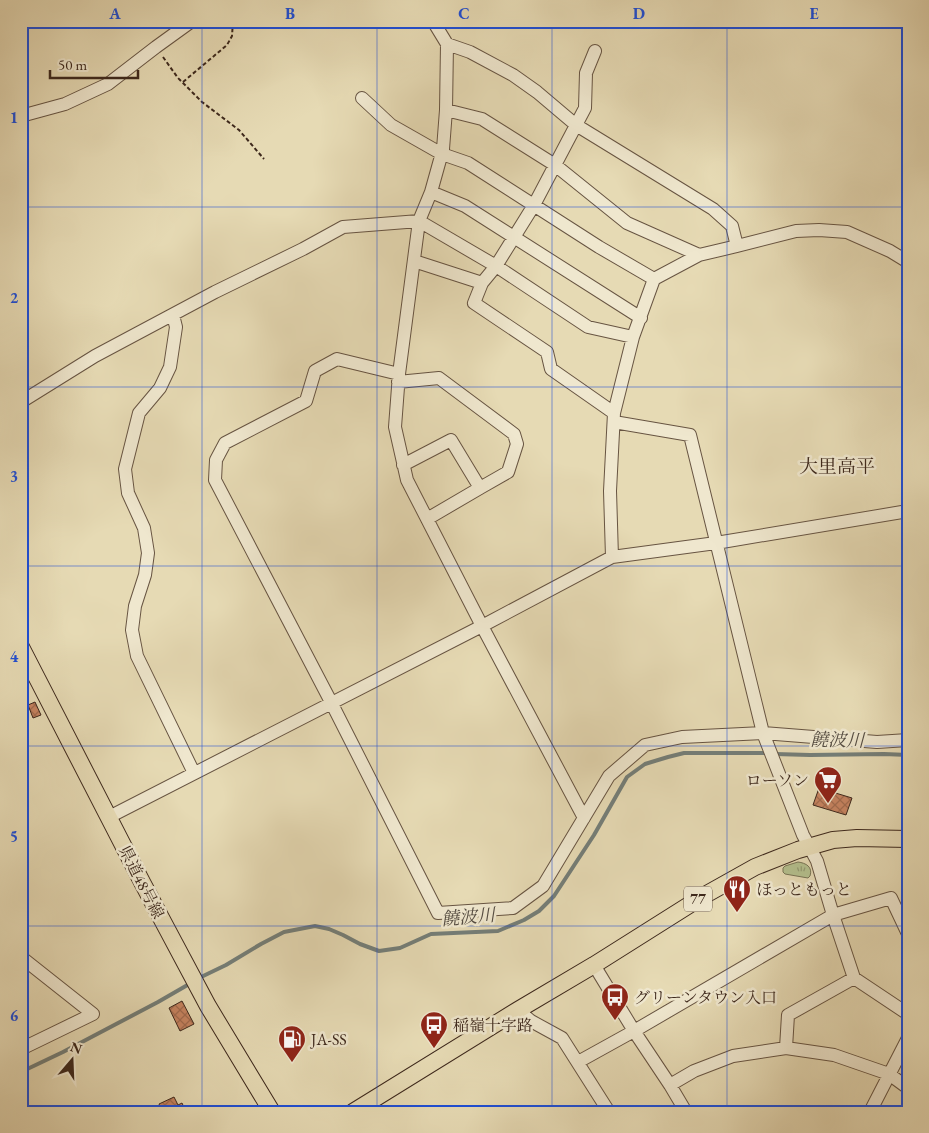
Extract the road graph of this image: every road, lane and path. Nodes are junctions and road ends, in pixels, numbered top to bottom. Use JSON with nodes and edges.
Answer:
{"nodes":[{"id":1,"x":192,"y":21,"type":"edge"},
{"id":2,"x":233,"y":21,"type":"edge"},
{"id":3,"x":433,"y":21,"type":"edge"},
{"id":4,"x":447,"y":44,"type":"junction"},
{"id":5,"x":156,"y":47,"type":"junction"},
{"id":6,"x":595,"y":51,"type":"dead end"},
{"id":7,"x":183,"y":82,"type":"junction"},
{"id":8,"x":362,"y":98,"type":"dead end"},
{"id":9,"x":446,"y":110,"type":"junction"},
{"id":10,"x":21,"y":116,"type":"edge"},
{"id":11,"x":576,"y":126,"type":"junction"},
{"id":12,"x":442,"y":154,"type":"junction"},
{"id":13,"x":264,"y":159,"type":"dead end"},
{"id":14,"x":555,"y":165,"type":"junction"},
{"id":15,"x":431,"y":192,"type":"junction"},
{"id":16,"x":534,"y":205,"type":"junction"},
{"id":17,"x":419,"y":221,"type":"junction"},
{"id":18,"x":514,"y":237,"type":"junction"},
{"id":19,"x":737,"y":246,"type":"junction"},
{"id":20,"x":699,"y":255,"type":"junction"},
{"id":21,"x":414,"y":261,"type":"junction"},
{"id":22,"x":908,"y":262,"type":"edge"},
{"id":23,"x":496,"y":266,"type":"junction"},
{"id":24,"x":654,"y":278,"type":"junction"},
{"id":25,"x":482,"y":283,"type":"junction"},
{"id":26,"x":173,"y":315,"type":"junction"},
{"id":27,"x":641,"y":318,"type":"junction"},
{"id":28,"x":633,"y":337,"type":"junction"},
{"id":29,"x":399,"y":378,"type":"junction"},
{"id":30,"x":21,"y":402,"type":"edge"},
{"id":31,"x":614,"y":417,"type":"junction"},
{"id":32,"x":403,"y":465,"type":"junction"},
{"id":33,"x":480,"y":488,"type":"junction"},
{"id":34,"x":908,"y":511,"type":"edge"},
{"id":35,"x":427,"y":519,"type":"junction"},
{"id":36,"x":716,"y":543,"type":"junction"},
{"id":37,"x":612,"y":557,"type":"junction"},
{"id":38,"x":482,"y":626,"type":"junction"},
{"id":39,"x":21,"y":647,"type":"edge"},
{"id":40,"x":330,"y":702,"type":"junction"},
{"id":41,"x":763,"y":733,"type":"junction"},
{"id":42,"x":908,"y":740,"type":"edge"},
{"id":43,"x":194,"y":772,"type":"junction"},
{"id":44,"x":109,"y":817,"type":"junction"},
{"id":45,"x":584,"y":818,"type":"junction"},
{"id":46,"x":908,"y":839,"type":"edge"},
{"id":47,"x":808,"y":846,"type":"junction"},
{"id":48,"x":833,"y":915,"type":"junction"},
{"id":49,"x":908,"y":934,"type":"edge"},
{"id":50,"x":21,"y":957,"type":"edge"},
{"id":51,"x":594,"y":965,"type":"junction"},
{"id":52,"x":854,"y":978,"type":"junction"},
{"id":53,"x":518,"y":1010,"type":"junction"},
{"id":54,"x":908,"y":1014,"type":"edge"},
{"id":55,"x":634,"y":1031,"type":"junction"},
{"id":56,"x":908,"y":1038,"type":"edge"},
{"id":57,"x":786,"y":1048,"type":"junction"},
{"id":58,"x":21,"y":1050,"type":"edge"},
{"id":59,"x":578,"y":1062,"type":"junction"},
{"id":60,"x":889,"y":1074,"type":"junction"},
{"id":61,"x":670,"y":1085,"type":"junction"},
{"id":62,"x":908,"y":1088,"type":"edge"},
{"id":63,"x":272,"y":1112,"type":"edge"},
{"id":64,"x":353,"y":1112,"type":"edge"},
{"id":65,"x":609,"y":1112,"type":"edge"},
{"id":66,"x":686,"y":1112,"type":"edge"},
{"id":67,"x":870,"y":1112,"type":"edge"}],
"edges":[{"from":1,"to":5,"type":"street"},
{"from":2,"to":7,"type":"path"},
{"from":3,"to":4,"type":"street"},
{"from":4,"to":9,"type":"street"},
{"from":4,"to":11,"type":"street"},
{"from":5,"to":7,"type":"path"},
{"from":5,"to":10,"type":"street"},
{"from":6,"to":11,"type":"street"},
{"from":7,"to":13,"type":"path"},
{"from":8,"to":12,"type":"street"},
{"from":9,"to":12,"type":"street"},
{"from":9,"to":14,"type":"street"},
{"from":11,"to":14,"type":"street"},
{"from":11,"to":19,"type":"street"},
{"from":12,"to":15,"type":"street"},
{"from":12,"to":16,"type":"street"},
{"from":14,"to":16,"type":"street"},
{"from":14,"to":20,"type":"street"},
{"from":15,"to":17,"type":"street"},
{"from":15,"to":18,"type":"street"},
{"from":16,"to":18,"type":"street"},
{"from":16,"to":24,"type":"street"},
{"from":17,"to":21,"type":"street"},
{"from":17,"to":23,"type":"street"},
{"from":17,"to":26,"type":"street"},
{"from":18,"to":23,"type":"street"},
{"from":18,"to":27,"type":"street"},
{"from":19,"to":20,"type":"street"},
{"from":19,"to":22,"type":"street"},
{"from":20,"to":24,"type":"street"},
{"from":21,"to":25,"type":"street"},
{"from":21,"to":29,"type":"street"},
{"from":23,"to":25,"type":"street"},
{"from":23,"to":28,"type":"street"},
{"from":24,"to":27,"type":"street"},
{"from":25,"to":31,"type":"street"},
{"from":26,"to":30,"type":"street"},
{"from":26,"to":43,"type":"street"},
{"from":27,"to":28,"type":"street"},
{"from":28,"to":31,"type":"street"},
{"from":29,"to":32,"type":"street"},
{"from":29,"to":33,"type":"street"},
{"from":29,"to":40,"type":"street"},
{"from":31,"to":36,"type":"street"},
{"from":31,"to":37,"type":"street"},
{"from":32,"to":33,"type":"street"},
{"from":32,"to":35,"type":"street"},
{"from":33,"to":35,"type":"street"},
{"from":34,"to":36,"type":"street"},
{"from":35,"to":38,"type":"street"},
{"from":36,"to":37,"type":"street"},
{"from":36,"to":41,"type":"street"},
{"from":37,"to":38,"type":"street"},
{"from":38,"to":40,"type":"street"},
{"from":38,"to":45,"type":"street"},
{"from":39,"to":44,"type":"main road","name":"県道48号線"},
{"from":40,"to":43,"type":"street"},
{"from":40,"to":45,"type":"street"},
{"from":41,"to":42,"type":"street"},
{"from":41,"to":45,"type":"street"},
{"from":41,"to":47,"type":"street"},
{"from":43,"to":44,"type":"street"},
{"from":44,"to":63,"type":"main road","name":"県道48号線"},
{"from":46,"to":47,"type":"main road","number":"77"},
{"from":47,"to":48,"type":"street"},
{"from":47,"to":51,"type":"main road","number":"77"},
{"from":48,"to":49,"type":"street"},
{"from":48,"to":52,"type":"street"},
{"from":48,"to":55,"type":"street"},
{"from":50,"to":58,"type":"street"},
{"from":51,"to":53,"type":"main road","number":"77"},
{"from":51,"to":55,"type":"street"},
{"from":52,"to":54,"type":"street"},
{"from":52,"to":57,"type":"street"},
{"from":53,"to":59,"type":"street"},
{"from":53,"to":64,"type":"main road","number":"77"},
{"from":55,"to":59,"type":"street"},
{"from":55,"to":61,"type":"street"},
{"from":56,"to":60,"type":"street"},
{"from":57,"to":60,"type":"street"},
{"from":57,"to":61,"type":"street"},
{"from":59,"to":65,"type":"street"},
{"from":60,"to":62,"type":"street"},
{"from":60,"to":67,"type":"street"},
{"from":61,"to":66,"type":"street"}]}
